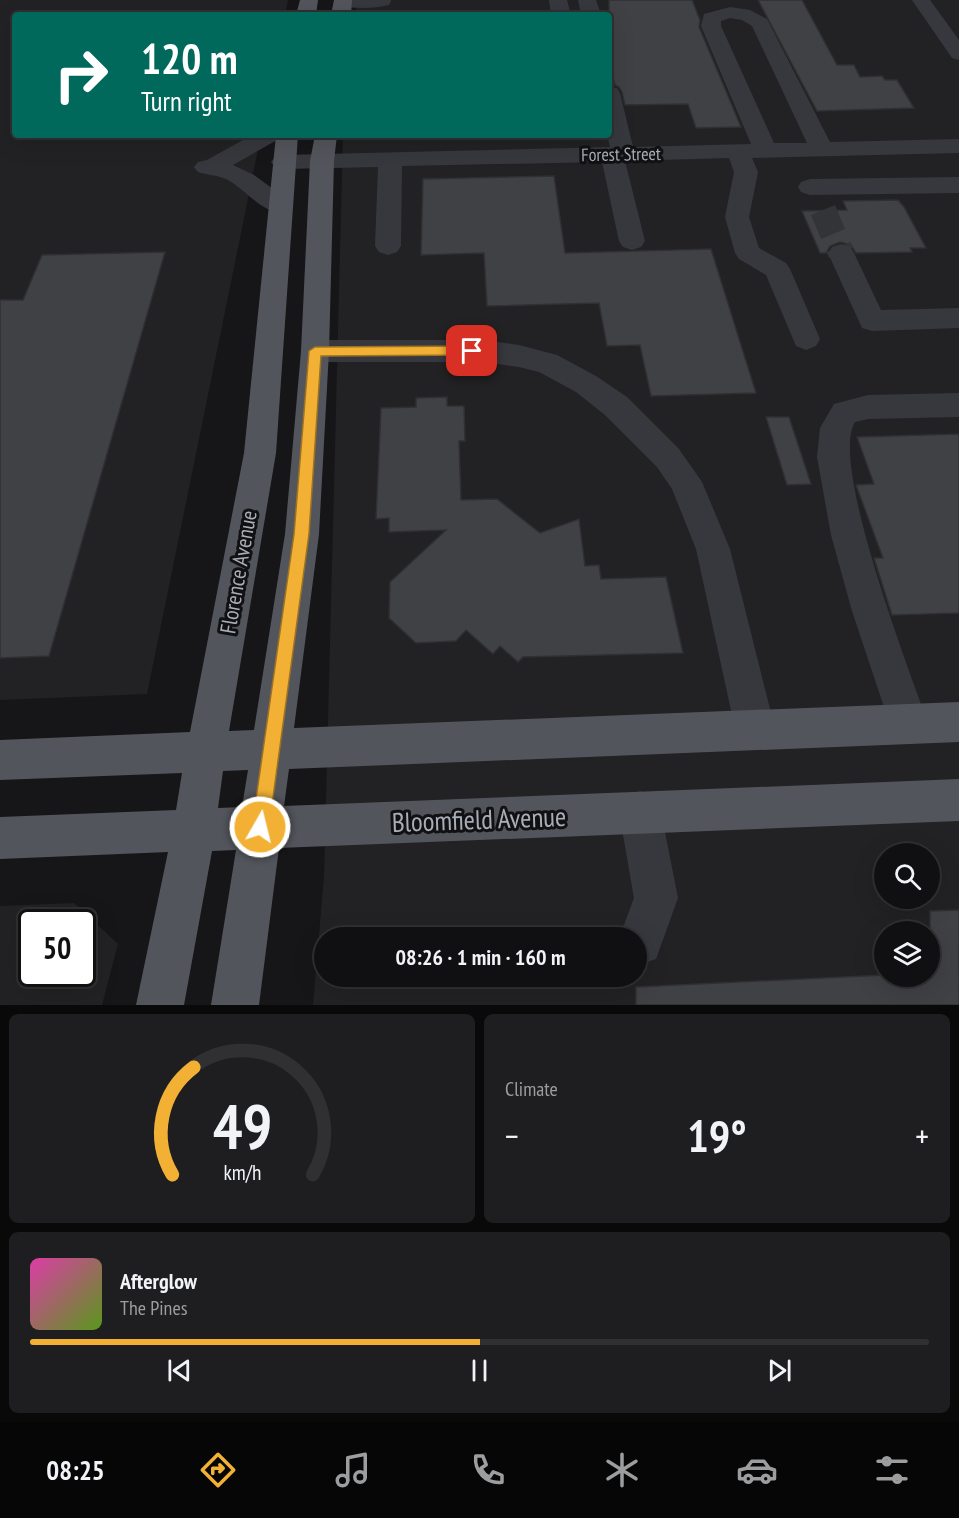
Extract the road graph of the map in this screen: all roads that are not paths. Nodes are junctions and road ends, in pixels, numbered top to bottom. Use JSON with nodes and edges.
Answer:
{"nodes":[{"id":1,"x":382,"y":0,"type":"edge"},
{"id":2,"x":921,"y":1,"type":"edge"},
{"id":3,"x":342,"y":5,"type":"edge"},
{"id":4,"x":959,"y":54,"type":"edge"},
{"id":5,"x":612,"y":113,"type":"edge"},
{"id":6,"x":263,"y":138,"type":"edge"},
{"id":7,"x":287,"y":138,"type":"edge"},
{"id":8,"x":583,"y":145,"type":"edge"},
{"id":9,"x":949,"y":146,"type":"edge"},
{"id":10,"x":324,"y":148,"type":"edge"},
{"id":11,"x":822,"y":149,"type":"junction"},
{"id":12,"x":777,"y":150,"type":"junction"},
{"id":13,"x":738,"y":151,"type":"junction"},
{"id":14,"x":394,"y":153,"type":"junction"},
{"id":15,"x":618,"y":154,"type":"junction"},
{"id":16,"x":283,"y":162,"type":"junction"},
{"id":17,"x":959,"y":183,"type":"edge"},
{"id":18,"x":810,"y":187,"type":"junction"},
{"id":19,"x":279,"y":206,"type":"junction"},
{"id":20,"x":823,"y":210,"type":"tunnel mouth"},
{"id":21,"x":632,"y":242,"type":"dead end"},
{"id":22,"x":388,"y":246,"type":"dead end"},
{"id":23,"x":841,"y":253,"type":"tunnel mouth"},
{"id":24,"x":959,"y":318,"type":"edge"},
{"id":25,"x":270,"y":334,"type":"junction"},
{"id":26,"x":806,"y":339,"type":"dead end"},
{"id":27,"x":315,"y":351,"type":"junction"},
{"id":28,"x":959,"y":405,"type":"edge"},
{"id":29,"x":959,"y":722,"type":"edge"},
{"id":30,"x":908,"y":723,"type":"junction"},
{"id":31,"x":754,"y":729,"type":"junction"},
{"id":32,"x":272,"y":748,"type":"junction"},
{"id":33,"x":206,"y":751,"type":"junction"},
{"id":34,"x":0,"y":760,"type":"edge"},
{"id":35,"x":959,"y":800,"type":"edge"},
{"id":36,"x":640,"y":812,"type":"junction"},
{"id":37,"x":260,"y":827,"type":"junction"},
{"id":38,"x":194,"y":831,"type":"junction"},
{"id":39,"x":0,"y":838,"type":"edge"},
{"id":40,"x":646,"y":927,"type":"edge"},
{"id":41,"x":160,"y":1005,"type":"edge"},
{"id":42,"x":235,"y":1005,"type":"edge"}],
"edges":[{"from":1,"to":3,"type":"street"},
{"from":2,"to":4,"type":"street"},
{"from":5,"to":15,"type":"street"},
{"from":6,"to":19,"type":"street"},
{"from":7,"to":16,"type":"main road","name":"Florence Avenue"},
{"from":8,"to":14,"type":"street","name":"Forest Street"},
{"from":8,"to":15,"type":"street","name":"Forest Street"},
{"from":9,"to":11,"type":"street","name":"Forest Street"},
{"from":9,"to":17,"type":"street"},
{"from":10,"to":14,"type":"street","name":"Forest Street"},
{"from":10,"to":16,"type":"street","name":"Forest Street"},
{"from":10,"to":27,"type":"main road"},
{"from":11,"to":12,"type":"street","name":"Forest Street"},
{"from":11,"to":12,"type":"street"},
{"from":12,"to":13,"type":"street","name":"Forest Street"},
{"from":12,"to":18,"type":"street"},
{"from":13,"to":15,"type":"street","name":"Forest Street"},
{"from":13,"to":26,"type":"street"},
{"from":14,"to":22,"type":"street"},
{"from":15,"to":21,"type":"street"},
{"from":16,"to":19,"type":"main road","name":"Florence Avenue"},
{"from":17,"to":18,"type":"street"},
{"from":18,"to":20,"type":"street"},
{"from":19,"to":25,"type":"main road","name":"Florence Avenue"},
{"from":23,"to":24,"type":"street"},
{"from":25,"to":27,"type":"main road"},
{"from":25,"to":33,"type":"main road","name":"Florence Avenue"},
{"from":27,"to":31,"type":"street"},
{"from":27,"to":32,"type":"main road"},
{"from":28,"to":30,"type":"street"},
{"from":29,"to":30,"type":"main road"},
{"from":30,"to":31,"type":"main road"},
{"from":31,"to":32,"type":"main road"},
{"from":32,"to":33,"type":"main road"},
{"from":32,"to":37,"type":"main road"},
{"from":33,"to":34,"type":"main road"},
{"from":33,"to":38,"type":"main road","name":"Florence Avenue"},
{"from":35,"to":36,"type":"main road","name":"Bloomfield Avenue"},
{"from":36,"to":37,"type":"main road","name":"Bloomfield Avenue"},
{"from":36,"to":40,"type":"street"},
{"from":37,"to":38,"type":"main road","name":"Bloomfield Avenue"},
{"from":37,"to":42,"type":"main road"},
{"from":38,"to":39,"type":"main road","name":"Bloomfield Avenue"},
{"from":38,"to":41,"type":"main road","name":"Florence Avenue"}]}
